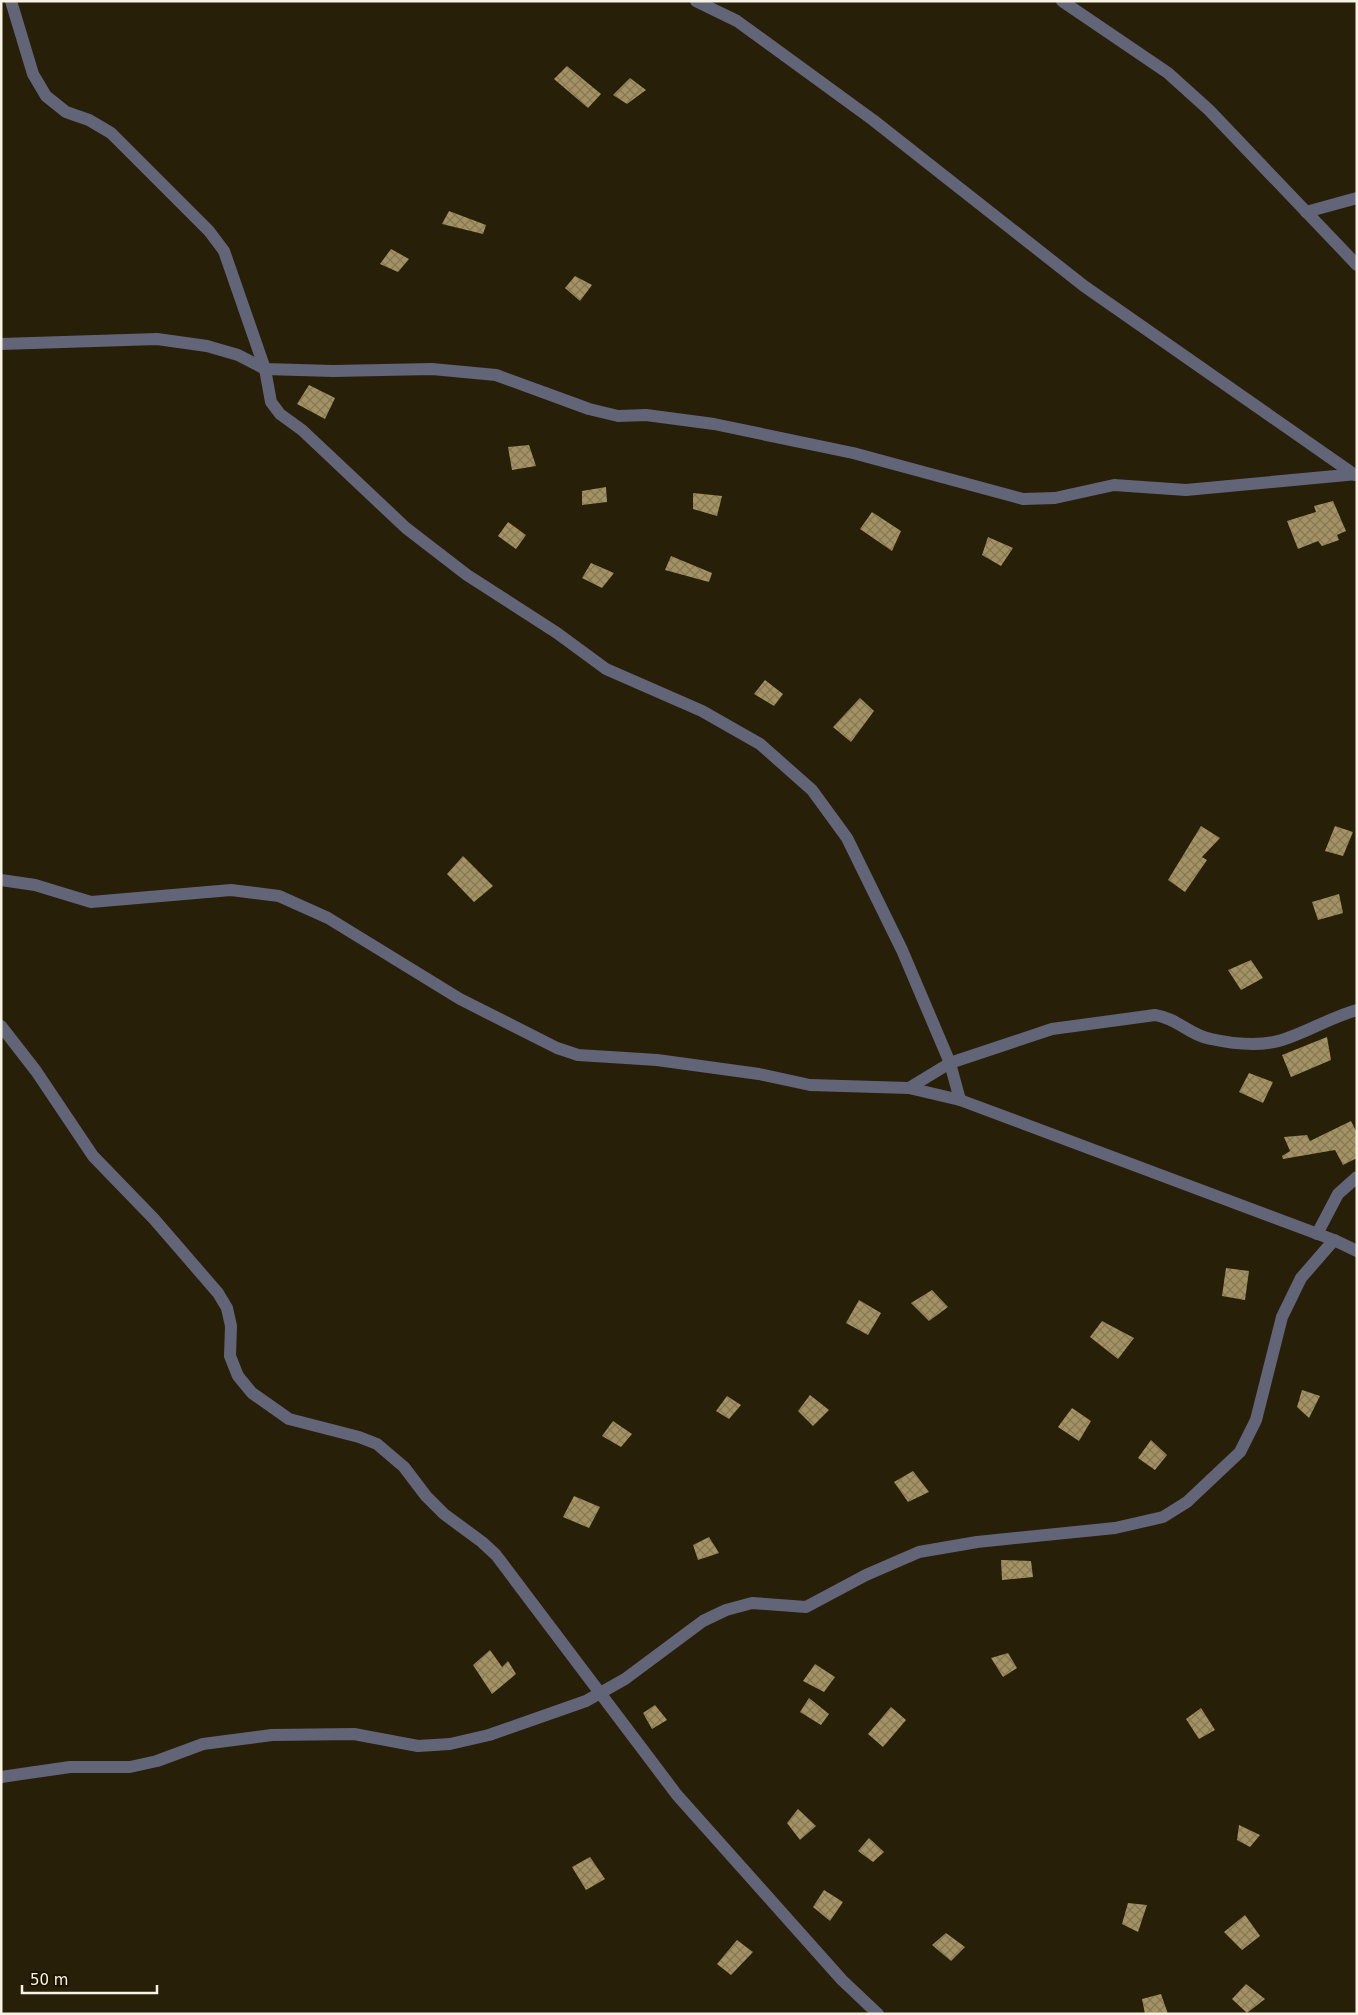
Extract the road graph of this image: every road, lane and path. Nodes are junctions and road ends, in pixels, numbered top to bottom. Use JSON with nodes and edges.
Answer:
{"nodes":[{"id":1,"x":11,"y":1,"type":"edge"},
{"id":2,"x":696,"y":1,"type":"edge"},
{"id":3,"x":1062,"y":1,"type":"edge"},
{"id":4,"x":1357,"y":198,"type":"edge"},
{"id":5,"x":1306,"y":212,"type":"junction"},
{"id":6,"x":1357,"y":265,"type":"edge"},
{"id":7,"x":1,"y":344,"type":"edge"},
{"id":8,"x":265,"y":369,"type":"junction"},
{"id":9,"x":1356,"y":474,"type":"edge"},
{"id":10,"x":1,"y":880,"type":"edge"},
{"id":11,"x":1357,"y":1010,"type":"edge"},
{"id":12,"x":1,"y":1026,"type":"edge"},
{"id":13,"x":950,"y":1063,"type":"junction"},
{"id":14,"x":909,"y":1088,"type":"junction"},
{"id":15,"x":960,"y":1100,"type":"junction"},
{"id":16,"x":1357,"y":1177,"type":"edge"},
{"id":17,"x":1316,"y":1234,"type":"junction"},
{"id":18,"x":1334,"y":1240,"type":"junction"},
{"id":19,"x":1357,"y":1251,"type":"edge"},
{"id":20,"x":599,"y":1693,"type":"junction"},
{"id":21,"x":1,"y":1777,"type":"edge"},
{"id":22,"x":878,"y":2014,"type":"edge"}],
"edges":[{"from":1,"to":8,"type":"street"},
{"from":2,"to":9,"type":"street"},
{"from":3,"to":5,"type":"street"},
{"from":4,"to":5,"type":"street"},
{"from":5,"to":6,"type":"street"},
{"from":7,"to":8,"type":"street"},
{"from":8,"to":9,"type":"street"},
{"from":8,"to":13,"type":"street"},
{"from":10,"to":14,"type":"street"},
{"from":11,"to":13,"type":"street"},
{"from":12,"to":20,"type":"street"},
{"from":13,"to":14,"type":"street"},
{"from":13,"to":15,"type":"street"},
{"from":14,"to":15,"type":"street"},
{"from":15,"to":17,"type":"street"},
{"from":16,"to":17,"type":"street"},
{"from":17,"to":18,"type":"street"},
{"from":18,"to":19,"type":"street"},
{"from":18,"to":20,"type":"street"},
{"from":20,"to":21,"type":"street"},
{"from":20,"to":22,"type":"street"}]}
